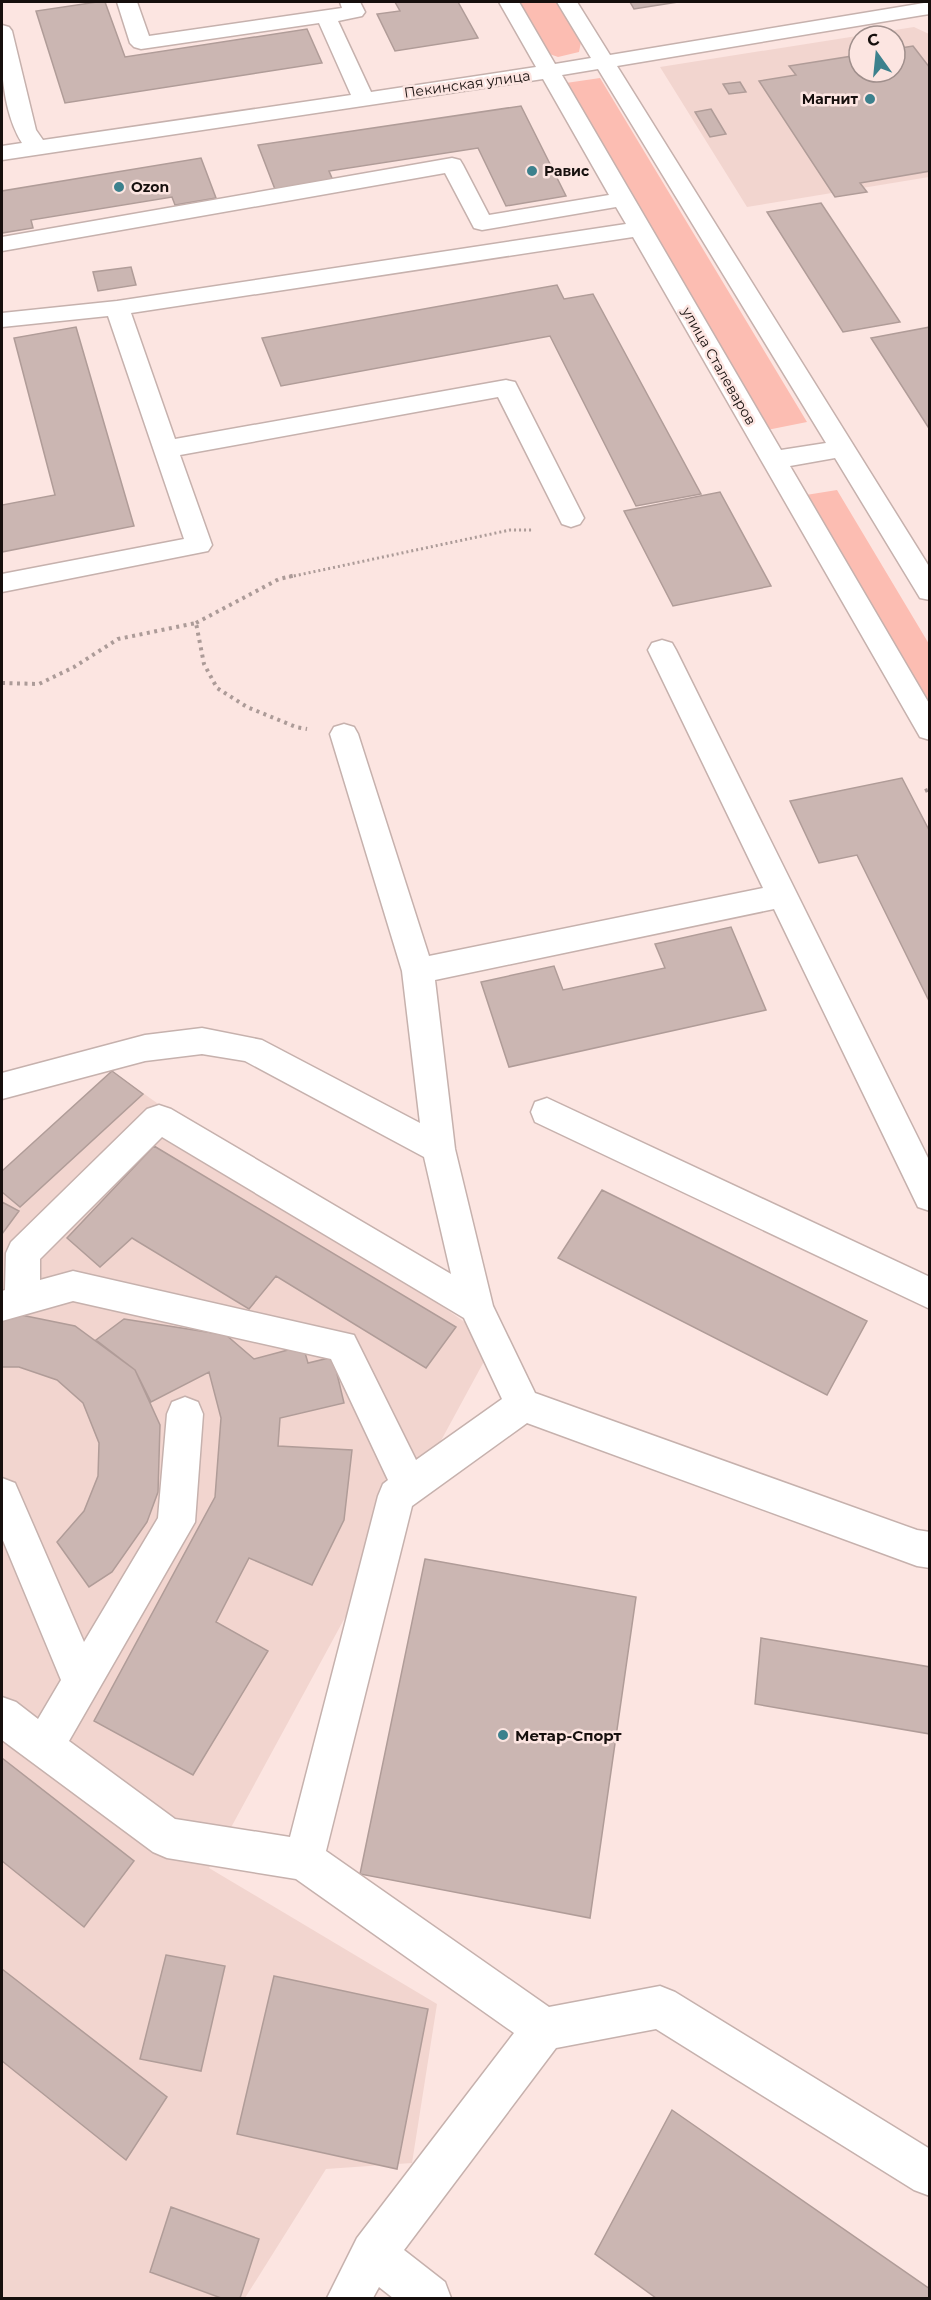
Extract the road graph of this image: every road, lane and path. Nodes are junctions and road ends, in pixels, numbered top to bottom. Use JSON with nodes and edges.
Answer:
{"nodes":[{"id":1,"x":127,"y":2,"type":"edge"},
{"id":2,"x":350,"y":2,"type":"edge"},
{"id":3,"x":509,"y":2,"type":"edge"},
{"id":4,"x":567,"y":2,"type":"edge"},
{"id":5,"x":902,"y":2,"type":"edge"},
{"id":6,"x":927,"y":8,"type":"edge"},
{"id":7,"x":326,"y":16,"type":"junction"},
{"id":8,"x":2,"y":31,"type":"edge"},
{"id":9,"x":604,"y":62,"type":"junction"},
{"id":10,"x":549,"y":71,"type":"junction"},
{"id":11,"x":364,"y":99,"type":"junction"},
{"id":12,"x":38,"y":149,"type":"junction"},
{"id":13,"x":2,"y":153,"type":"edge"},
{"id":14,"x":623,"y":200,"type":"junction"},
{"id":15,"x":641,"y":229,"type":"junction"},
{"id":16,"x":2,"y":244,"type":"edge"},
{"id":17,"x":117,"y":308,"type":"junction"},
{"id":18,"x":2,"y":320,"type":"edge"},
{"id":19,"x":842,"y":448,"type":"junction"},
{"id":20,"x":165,"y":449,"type":"junction"},
{"id":21,"x":774,"y":460,"type":"junction"},
{"id":22,"x":571,"y":518,"type":"joint"},
{"id":23,"x":2,"y":584,"type":"edge"},
{"id":24,"x":930,"y":591,"type":"edge"},
{"id":25,"x":196,"y":623,"type":"junction"},
{"id":26,"x":662,"y":650,"type":"dead end"},
{"id":27,"x":2,"y":683,"type":"edge"},
{"id":28,"x":930,"y":730,"type":"edge"},
{"id":29,"x":344,"y":734,"type":"joint"},
{"id":30,"x":784,"y":895,"type":"junction"},
{"id":31,"x":418,"y":971,"type":"junction"},
{"id":32,"x":2,"y":1086,"type":"edge"},
{"id":33,"x":547,"y":1112,"type":"dead end"},
{"id":34,"x":439,"y":1149,"type":"junction"},
{"id":35,"x":930,"y":1197,"type":"edge"},
{"id":36,"x":930,"y":1294,"type":"edge"},
{"id":37,"x":12,"y":1304,"type":"edge"},
{"id":38,"x":476,"y":1307,"type":"junction"},
{"id":39,"x":524,"y":1405,"type":"junction"},
{"id":40,"x":185,"y":1414,"type":"dead end"},
{"id":41,"x":410,"y":1486,"type":"junction"},
{"id":42,"x":2,"y":1495,"type":"edge"},
{"id":43,"x":930,"y":1550,"type":"edge"},
{"id":44,"x":82,"y":1683,"type":"junction"},
{"id":45,"x":2,"y":1716,"type":"edge"},
{"id":46,"x":45,"y":1746,"type":"junction"},
{"id":47,"x":304,"y":1860,"type":"junction"},
{"id":48,"x":544,"y":2029,"type":"junction"},
{"id":49,"x":930,"y":2174,"type":"edge"},
{"id":50,"x":373,"y":2254,"type":"junction"},
{"id":51,"x":349,"y":2298,"type":"edge"},
{"id":52,"x":429,"y":2298,"type":"edge"}],
"edges":[{"from":1,"to":7,"type":"street"},
{"from":2,"to":7,"type":"street"},
{"from":3,"to":10,"type":"street","name":"улица Сталеваров"},
{"from":4,"to":9,"type":"street"},
{"from":5,"to":6,"type":"street"},
{"from":6,"to":9,"type":"street","name":"Пекинская улица"},
{"from":7,"to":11,"type":"street"},
{"from":8,"to":12,"type":"street"},
{"from":9,"to":10,"type":"street","name":"Пекинская улица"},
{"from":9,"to":19,"type":"street"},
{"from":10,"to":11,"type":"street","name":"Пекинская улица"},
{"from":10,"to":14,"type":"street","name":"улица Сталеваров"},
{"from":11,"to":12,"type":"street","name":"Пекинская улица"},
{"from":12,"to":13,"type":"street","name":"Пекинская улица"},
{"from":14,"to":15,"type":"street","name":"улица Сталеваров"},
{"from":14,"to":16,"type":"street"},
{"from":15,"to":17,"type":"street"},
{"from":15,"to":21,"type":"street","name":"улица Сталеваров"},
{"from":17,"to":18,"type":"street"},
{"from":17,"to":20,"type":"street"},
{"from":19,"to":21,"type":"street"},
{"from":19,"to":24,"type":"street"},
{"from":20,"to":22,"type":"street"},
{"from":20,"to":23,"type":"street"},
{"from":21,"to":28,"type":"street","name":"улица Сталеваров"},
{"from":22,"to":25,"type":"path"},
{"from":25,"to":27,"type":"path"},
{"from":25,"to":29,"type":"path"},
{"from":26,"to":30,"type":"street"},
{"from":29,"to":31,"type":"street"},
{"from":30,"to":31,"type":"street"},
{"from":30,"to":35,"type":"street"},
{"from":31,"to":34,"type":"street"},
{"from":32,"to":34,"type":"street"},
{"from":33,"to":36,"type":"street"},
{"from":34,"to":38,"type":"street"},
{"from":37,"to":38,"type":"street"},
{"from":37,"to":41,"type":"street"},
{"from":38,"to":39,"type":"street"},
{"from":39,"to":41,"type":"street"},
{"from":39,"to":43,"type":"street"},
{"from":40,"to":44,"type":"street"},
{"from":41,"to":47,"type":"street"},
{"from":42,"to":44,"type":"street"},
{"from":44,"to":46,"type":"street"},
{"from":45,"to":46,"type":"street"},
{"from":46,"to":47,"type":"street"},
{"from":47,"to":48,"type":"street"},
{"from":48,"to":49,"type":"street"},
{"from":48,"to":50,"type":"street"},
{"from":50,"to":51,"type":"street"},
{"from":50,"to":52,"type":"street"}]}
